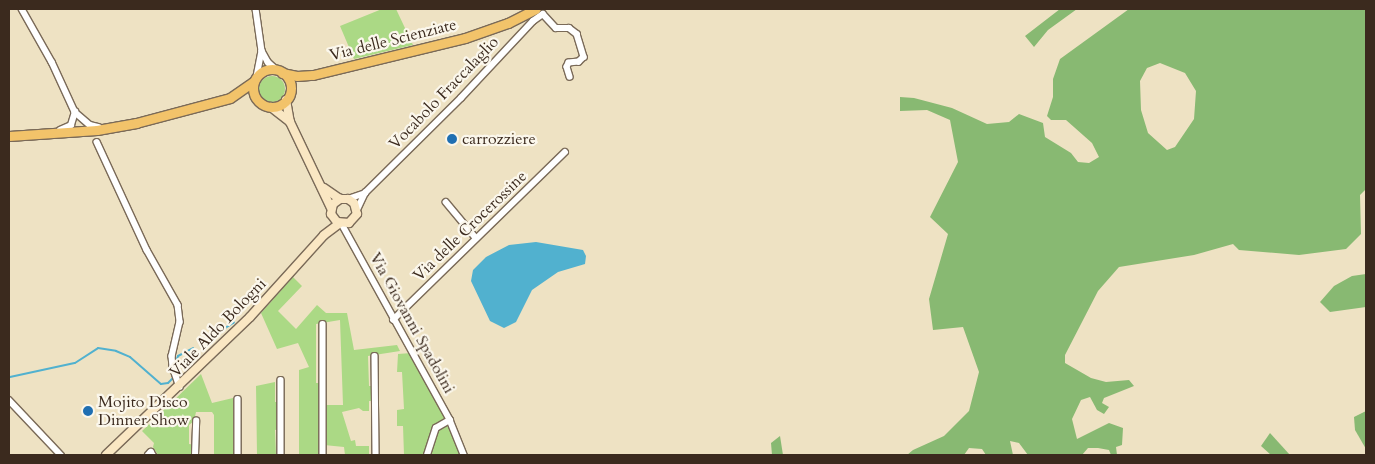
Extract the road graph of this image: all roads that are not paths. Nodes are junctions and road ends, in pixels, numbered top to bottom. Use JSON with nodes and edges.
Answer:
{"nodes":[{"id":1,"x":22,"y":9,"type":"edge"},
{"id":2,"x":256,"y":9,"type":"edge"},
{"id":3,"x":539,"y":12,"type":"edge"},
{"id":4,"x":262,"y":51,"type":"junction"},
{"id":5,"x":280,"y":72,"type":"junction"},
{"id":6,"x":313,"y":75,"type":"junction"},
{"id":7,"x":570,"y":77,"type":"dead end"},
{"id":8,"x":256,"y":79,"type":"junction"},
{"id":9,"x":288,"y":97,"type":"junction"},
{"id":10,"x":230,"y":98,"type":"junction"},
{"id":11,"x":260,"y":102,"type":"junction"},
{"id":12,"x":271,"y":107,"type":"junction"},
{"id":13,"x":75,"y":112,"type":"junction"},
{"id":14,"x":290,"y":122,"type":"junction"},
{"id":15,"x":121,"y":126,"type":"junction"},
{"id":16,"x":34,"y":135,"type":"junction"},
{"id":17,"x":9,"y":136,"type":"edge"},
{"id":18,"x":97,"y":142,"type":"dead end"},
{"id":19,"x":565,"y":152,"type":"dead end"},
{"id":20,"x":323,"y":188,"type":"junction"},
{"id":21,"x":365,"y":193,"type":"junction"},
{"id":22,"x":344,"y":199,"type":"junction"},
{"id":23,"x":446,"y":202,"type":"dead end"},
{"id":24,"x":357,"y":210,"type":"junction"},
{"id":25,"x":331,"y":211,"type":"junction"},
{"id":26,"x":352,"y":222,"type":"junction"},
{"id":27,"x":341,"y":224,"type":"junction"},
{"id":28,"x":324,"y":235,"type":"junction"},
{"id":29,"x":352,"y":238,"type":"junction"},
{"id":30,"x":476,"y":238,"type":"junction"},
{"id":31,"x":393,"y":320,"type":"junction"},
{"id":32,"x":323,"y":324,"type":"dead end"},
{"id":33,"x":375,"y":356,"type":"dead end"},
{"id":34,"x":281,"y":380,"type":"dead end"},
{"id":35,"x":180,"y":386,"type":"junction"},
{"id":36,"x":238,"y":399,"type":"dead end"},
{"id":37,"x":9,"y":400,"type":"edge"},
{"id":38,"x":450,"y":420,"type":"junction"},
{"id":39,"x":196,"y":421,"type":"dead end"},
{"id":40,"x":61,"y":455,"type":"edge"},
{"id":41,"x":106,"y":455,"type":"edge"},
{"id":42,"x":195,"y":455,"type":"edge"},
{"id":43,"x":238,"y":455,"type":"edge"},
{"id":44,"x":281,"y":455,"type":"edge"},
{"id":45,"x":323,"y":455,"type":"edge"},
{"id":46,"x":376,"y":455,"type":"edge"},
{"id":47,"x":427,"y":455,"type":"edge"},
{"id":48,"x":464,"y":455,"type":"edge"}],
"edges":[{"from":1,"to":13,"type":"street"},
{"from":2,"to":4,"type":"street"},
{"from":3,"to":6,"type":"main road","name":"Via delle Scienziate"},
{"from":3,"to":7,"type":"street"},
{"from":3,"to":21,"type":"street","name":"Vocabolo Fraccalaglio"},
{"from":4,"to":5,"type":"street"},
{"from":4,"to":8,"type":"street"},
{"from":5,"to":6,"type":"main road","name":"Via delle Scienziate"},
{"from":5,"to":8,"type":"main road"},
{"from":5,"to":9,"type":"main road"},
{"from":6,"to":9,"type":"main road","name":"Via delle Scienziate"},
{"from":8,"to":10,"type":"main road"},
{"from":8,"to":11,"type":"main road"},
{"from":9,"to":12,"type":"main road"},
{"from":9,"to":14,"type":"main road"},
{"from":10,"to":11,"type":"main road"},
{"from":10,"to":15,"type":"main road"},
{"from":11,"to":12,"type":"main road"},
{"from":12,"to":14,"type":"main road"},
{"from":13,"to":15,"type":"street"},
{"from":13,"to":16,"type":"street"},
{"from":14,"to":20,"type":"main road"},
{"from":15,"to":16,"type":"main road"},
{"from":16,"to":17,"type":"main road"},
{"from":18,"to":35,"type":"street"},
{"from":19,"to":30,"type":"street","name":"Via delle Crocerossine"},
{"from":20,"to":22,"type":"main road"},
{"from":20,"to":25,"type":"main road"},
{"from":21,"to":22,"type":"street"},
{"from":21,"to":24,"type":"street"},
{"from":22,"to":24,"type":"main road"},
{"from":22,"to":25,"type":"main road"},
{"from":23,"to":30,"type":"street"},
{"from":24,"to":26,"type":"main road"},
{"from":25,"to":27,"type":"main road"},
{"from":25,"to":28,"type":"main road","name":"Viale Aldo Bologni"},
{"from":26,"to":27,"type":"main road"},
{"from":26,"to":29,"type":"street","name":"Via Giovanni Spadolini"},
{"from":27,"to":28,"type":"main road","name":"Viale Aldo Bologni"},
{"from":27,"to":29,"type":"street","name":"Via Giovanni Spadolini"},
{"from":28,"to":35,"type":"main road","name":"Viale Aldo Bologni"},
{"from":29,"to":31,"type":"street","name":"Via Giovanni Spadolini"},
{"from":30,"to":31,"type":"street","name":"Via delle Crocerossine"},
{"from":31,"to":38,"type":"street","name":"Via Giovanni Spadolini"},
{"from":32,"to":45,"type":"street"},
{"from":33,"to":46,"type":"street"},
{"from":34,"to":44,"type":"street"},
{"from":35,"to":41,"type":"main road","name":"Viale Aldo Bologni"},
{"from":36,"to":43,"type":"street"},
{"from":37,"to":40,"type":"street"},
{"from":38,"to":47,"type":"street"},
{"from":38,"to":48,"type":"street","name":"Via Giovanni Spadolini"},
{"from":39,"to":42,"type":"street"}]}
